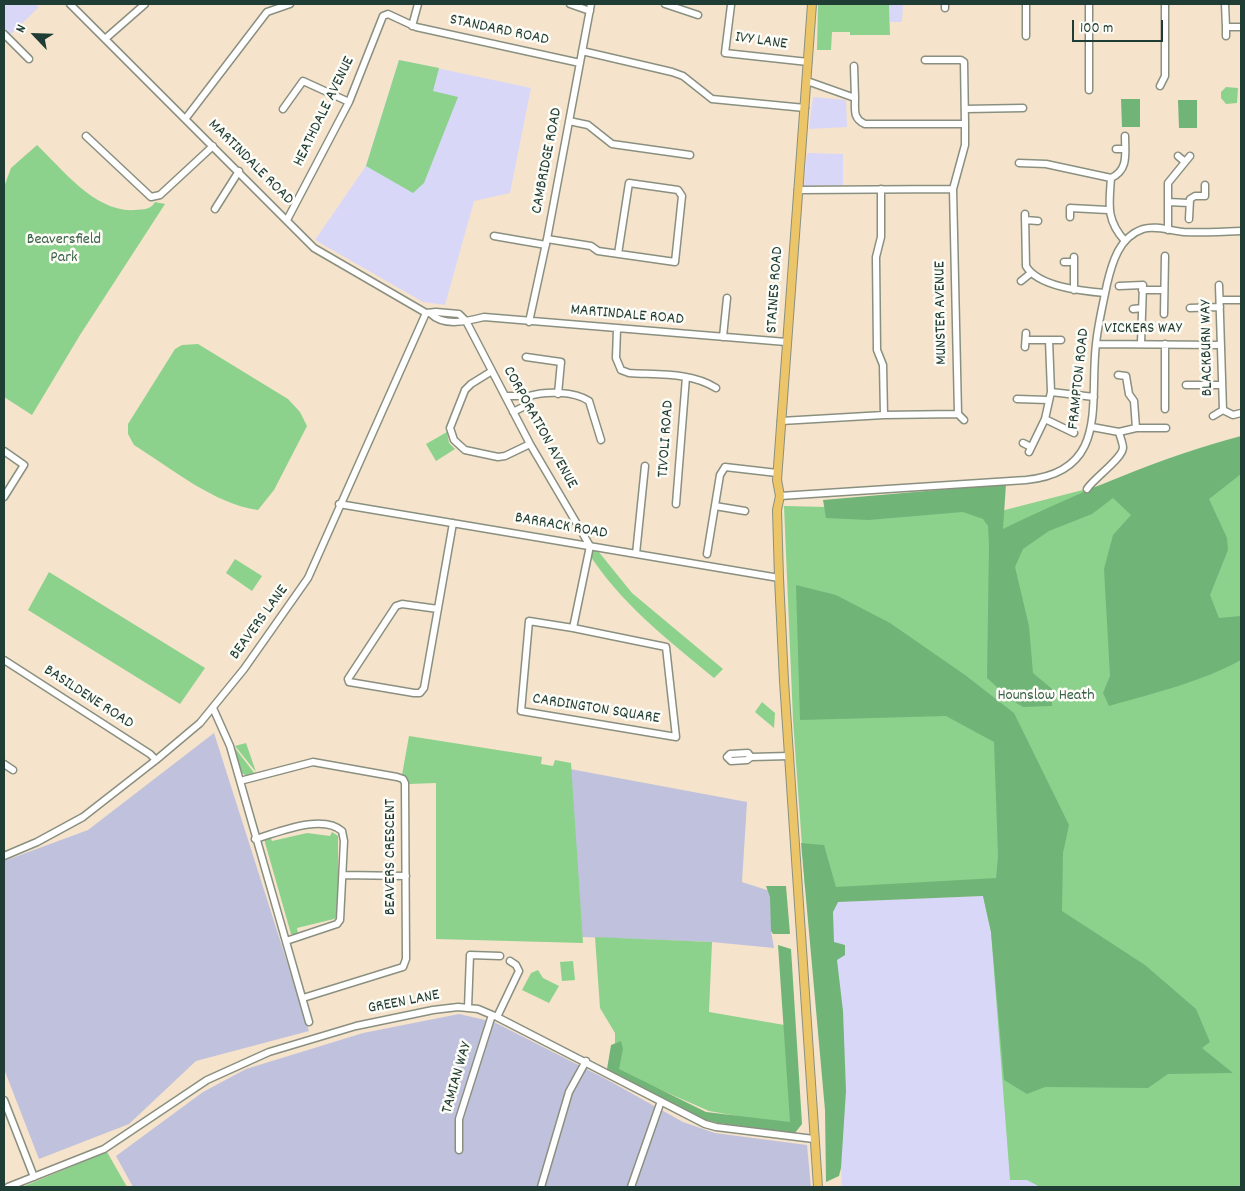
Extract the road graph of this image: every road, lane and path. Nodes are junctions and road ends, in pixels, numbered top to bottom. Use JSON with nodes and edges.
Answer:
{"nodes":[{"id":1,"x":70,"y":4,"type":"edge"},
{"id":2,"x":145,"y":4,"type":"edge"},
{"id":3,"x":290,"y":4,"type":"edge"},
{"id":4,"x":418,"y":4,"type":"edge"},
{"id":5,"x":570,"y":4,"type":"edge"},
{"id":6,"x":591,"y":4,"type":"edge"},
{"id":7,"x":665,"y":4,"type":"edge"},
{"id":8,"x":812,"y":4,"type":"edge"},
{"id":9,"x":1026,"y":4,"type":"edge"},
{"id":10,"x":1089,"y":4,"type":"edge"},
{"id":11,"x":1165,"y":4,"type":"edge"},
{"id":12,"x":1226,"y":4,"type":"edge"},
{"id":13,"x":731,"y":5,"type":"dead end"},
{"id":14,"x":590,"y":11,"type":"junction"},
{"id":15,"x":698,"y":15,"type":"dead end"},
{"id":16,"x":412,"y":26,"type":"junction"},
{"id":17,"x":1226,"y":27,"type":"junction"},
{"id":18,"x":1241,"y":28,"type":"edge"},
{"id":19,"x":4,"y":34,"type":"edge"},
{"id":20,"x":1026,"y":36,"type":"dead end"},
{"id":21,"x":1226,"y":36,"type":"dead end"},
{"id":22,"x":105,"y":39,"type":"junction"},
{"id":23,"x":582,"y":51,"type":"junction"},
{"id":24,"x":29,"y":59,"type":"dead end"},
{"id":25,"x":925,"y":60,"type":"dead end"},
{"id":26,"x":808,"y":62,"type":"junction"},
{"id":27,"x":580,"y":63,"type":"junction"},
{"id":28,"x":854,"y":66,"type":"dead end"},
{"id":29,"x":807,"y":81,"type":"junction"},
{"id":30,"x":1160,"y":86,"type":"dead end"},
{"id":31,"x":1089,"y":90,"type":"dead end"},
{"id":32,"x":855,"y":98,"type":"junction"},
{"id":33,"x":349,"y":102,"type":"junction"},
{"id":34,"x":805,"y":108,"type":"junction"},
{"id":35,"x":1022,"y":108,"type":"dead end"},
{"id":36,"x":283,"y":109,"type":"dead end"},
{"id":37,"x":965,"y":109,"type":"junction"},
{"id":38,"x":186,"y":118,"type":"junction"},
{"id":39,"x":569,"y":121,"type":"junction"},
{"id":40,"x":965,"y":124,"type":"junction"},
{"id":41,"x":86,"y":136,"type":"dead end"},
{"id":42,"x":1126,"y":136,"type":"dead end"},
{"id":43,"x":213,"y":146,"type":"junction"},
{"id":44,"x":1116,"y":149,"type":"dead end"},
{"id":45,"x":1125,"y":149,"type":"junction"},
{"id":46,"x":690,"y":155,"type":"dead end"},
{"id":47,"x":1178,"y":156,"type":"dead end"},
{"id":48,"x":1019,"y":163,"type":"dead end"},
{"id":49,"x":239,"y":172,"type":"junction"},
{"id":50,"x":1111,"y":178,"type":"junction"},
{"id":51,"x":1205,"y":185,"type":"dead end"},
{"id":52,"x":881,"y":189,"type":"junction"},
{"id":53,"x":953,"y":189,"type":"junction"},
{"id":54,"x":798,"y":190,"type":"junction"},
{"id":55,"x":1168,"y":202,"type":"junction"},
{"id":56,"x":1189,"y":203,"type":"junction"},
{"id":57,"x":215,"y":209,"type":"dead end"},
{"id":58,"x":1108,"y":210,"type":"junction"},
{"id":59,"x":1070,"y":217,"type":"dead end"},
{"id":60,"x":1189,"y":219,"type":"dead end"},
{"id":61,"x":287,"y":220,"type":"junction"},
{"id":62,"x":1038,"y":221,"type":"dead end"},
{"id":63,"x":1168,"y":230,"type":"junction"},
{"id":64,"x":1241,"y":231,"type":"edge"},
{"id":65,"x":494,"y":236,"type":"dead end"},
{"id":66,"x":1125,"y":241,"type":"junction"},
{"id":67,"x":546,"y":242,"type":"junction"},
{"id":68,"x":618,"y":254,"type":"junction"},
{"id":69,"x":1165,"y":256,"type":"dead end"},
{"id":70,"x":1064,"y":262,"type":"dead end"},
{"id":71,"x":1031,"y":273,"type":"junction"},
{"id":72,"x":1021,"y":281,"type":"dead end"},
{"id":73,"x":1219,"y":285,"type":"dead end"},
{"id":74,"x":1119,"y":286,"type":"dead end"},
{"id":75,"x":1074,"y":290,"type":"junction"},
{"id":76,"x":1142,"y":290,"type":"junction"},
{"id":77,"x":1164,"y":290,"type":"junction"},
{"id":78,"x":1105,"y":293,"type":"junction"},
{"id":79,"x":727,"y":298,"type":"dead end"},
{"id":80,"x":1241,"y":300,"type":"edge"},
{"id":81,"x":1220,"y":304,"type":"junction"},
{"id":82,"x":1142,"y":308,"type":"junction"},
{"id":83,"x":1190,"y":308,"type":"dead end"},
{"id":84,"x":1133,"y":309,"type":"dead end"},
{"id":85,"x":429,"y":314,"type":"junction"},
{"id":86,"x":1164,"y":314,"type":"dead end"},
{"id":87,"x":466,"y":321,"type":"junction"},
{"id":88,"x":529,"y":322,"type":"junction"},
{"id":89,"x":617,"y":329,"type":"junction"},
{"id":90,"x":723,"y":337,"type":"junction"},
{"id":91,"x":1026,"y":340,"type":"dead end"},
{"id":92,"x":1049,"y":340,"type":"junction"},
{"id":93,"x":1061,"y":340,"type":"dead end"},
{"id":94,"x":786,"y":342,"type":"junction"},
{"id":95,"x":1141,"y":343,"type":"junction"},
{"id":96,"x":1096,"y":344,"type":"junction"},
{"id":97,"x":1165,"y":344,"type":"junction"},
{"id":98,"x":1220,"y":345,"type":"junction"},
{"id":99,"x":526,"y":357,"type":"dead end"},
{"id":100,"x":492,"y":371,"type":"junction"},
{"id":101,"x":1118,"y":376,"type":"dead end"},
{"id":102,"x":686,"y":377,"type":"junction"},
{"id":103,"x":1222,"y":385,"type":"junction"},
{"id":104,"x":1186,"y":386,"type":"dead end"},
{"id":105,"x":716,"y":388,"type":"dead end"},
{"id":106,"x":1051,"y":392,"type":"junction"},
{"id":107,"x":558,"y":394,"type":"junction"},
{"id":108,"x":505,"y":396,"type":"junction"},
{"id":109,"x":529,"y":396,"type":"junction"},
{"id":110,"x":1094,"y":397,"type":"junction"},
{"id":111,"x":1017,"y":399,"type":"dead end"},
{"id":112,"x":1048,"y":400,"type":"junction"},
{"id":113,"x":1165,"y":409,"type":"dead end"},
{"id":114,"x":1223,"y":410,"type":"junction"},
{"id":115,"x":513,"y":412,"type":"junction"},
{"id":116,"x":1241,"y":413,"type":"edge"},
{"id":117,"x":958,"y":414,"type":"junction"},
{"id":118,"x":884,"y":415,"type":"junction"},
{"id":119,"x":1213,"y":416,"type":"dead end"},
{"id":120,"x":1045,"y":419,"type":"junction"},
{"id":121,"x":964,"y":420,"type":"dead end"},
{"id":122,"x":781,"y":421,"type":"junction"},
{"id":123,"x":1092,"y":427,"type":"junction"},
{"id":124,"x":1136,"y":428,"type":"junction"},
{"id":125,"x":1166,"y":428,"type":"dead end"},
{"id":126,"x":1119,"y":432,"type":"junction"},
{"id":127,"x":1074,"y":433,"type":"dead end"},
{"id":128,"x":601,"y":440,"type":"dead end"},
{"id":129,"x":1022,"y":443,"type":"dead end"},
{"id":130,"x":530,"y":444,"type":"junction"},
{"id":131,"x":4,"y":451,"type":"edge"},
{"id":132,"x":645,"y":466,"type":"dead end"},
{"id":133,"x":777,"y":473,"type":"junction"},
{"id":134,"x":1087,"y":489,"type":"dead end"},
{"id":135,"x":780,"y":496,"type":"junction"},
{"id":136,"x":4,"y":497,"type":"edge"},
{"id":137,"x":339,"y":504,"type":"junction"},
{"id":138,"x":676,"y":504,"type":"dead end"},
{"id":139,"x":715,"y":506,"type":"junction"},
{"id":140,"x":745,"y":511,"type":"dead end"},
{"id":141,"x":453,"y":523,"type":"junction"},
{"id":142,"x":590,"y":546,"type":"junction"},
{"id":143,"x":636,"y":554,"type":"junction"},
{"id":144,"x":707,"y":554,"type":"dead end"},
{"id":145,"x":779,"y":578,"type":"junction"},
{"id":146,"x":438,"y":609,"type":"junction"},
{"id":147,"x":573,"y":628,"type":"junction"},
{"id":148,"x":4,"y":660,"type":"edge"},
{"id":149,"x":213,"y":708,"type":"junction"},
{"id":150,"x":789,"y":756,"type":"junction"},
{"id":151,"x":751,"y":757,"type":"dead end"},
{"id":152,"x":156,"y":760,"type":"junction"},
{"id":153,"x":4,"y":764,"type":"edge"},
{"id":154,"x":13,"y":770,"type":"dead end"},
{"id":155,"x":240,"y":781,"type":"junction"},
{"id":156,"x":255,"y":839,"type":"junction"},
{"id":157,"x":4,"y":856,"type":"edge"},
{"id":158,"x":343,"y":874,"type":"junction"},
{"id":159,"x":406,"y":876,"type":"junction"},
{"id":160,"x":286,"y":941,"type":"junction"},
{"id":161,"x":500,"y":956,"type":"dead end"},
{"id":162,"x":510,"y":961,"type":"dead end"},
{"id":163,"x":302,"y":998,"type":"junction"},
{"id":164,"x":468,"y":1008,"type":"junction"},
{"id":165,"x":494,"y":1016,"type":"junction"},
{"id":166,"x":309,"y":1022,"type":"dead end"},
{"id":167,"x":586,"y":1061,"type":"junction"},
{"id":168,"x":4,"y":1100,"type":"edge"},
{"id":169,"x":661,"y":1101,"type":"junction"},
{"id":170,"x":814,"y":1139,"type":"junction"},
{"id":171,"x":459,"y":1150,"type":"dead end"},
{"id":172,"x":34,"y":1177,"type":"junction"},
{"id":173,"x":8,"y":1187,"type":"edge"},
{"id":174,"x":541,"y":1187,"type":"edge"},
{"id":175,"x":631,"y":1187,"type":"edge"},
{"id":176,"x":818,"y":1187,"type":"edge"}],
"edges":[{"from":1,"to":22,"type":"street","name":"MARTINDALE ROAD"},
{"from":2,"to":22,"type":"street"},
{"from":3,"to":38,"type":"street"},
{"from":4,"to":16,"type":"street"},
{"from":5,"to":14,"type":"street"},
{"from":6,"to":14,"type":"street","name":"CAMBRIDGE ROAD"},
{"from":7,"to":15,"type":"street"},
{"from":8,"to":26,"type":"main road","name":"STAINES ROAD"},
{"from":9,"to":20,"type":"street"},
{"from":10,"to":31,"type":"street"},
{"from":11,"to":30,"type":"street"},
{"from":12,"to":17,"type":"street"},
{"from":13,"to":26,"type":"street","name":"IVY LANE"},
{"from":14,"to":23,"type":"street","name":"CAMBRIDGE ROAD"},
{"from":16,"to":27,"type":"street","name":"STANDARD ROAD"},
{"from":16,"to":33,"type":"street","name":"HEATHDALE AVENUE"},
{"from":17,"to":18,"type":"street"},
{"from":17,"to":21,"type":"street"},
{"from":19,"to":24,"type":"street"},
{"from":22,"to":38,"type":"street","name":"MARTINDALE ROAD"},
{"from":23,"to":27,"type":"street","name":"CAMBRIDGE ROAD"},
{"from":23,"to":34,"type":"street"},
{"from":25,"to":37,"type":"street","name":"MUNSTER AVENUE"},
{"from":26,"to":29,"type":"main road","name":"STAINES ROAD"},
{"from":27,"to":39,"type":"street","name":"CAMBRIDGE ROAD"},
{"from":28,"to":32,"type":"street"},
{"from":29,"to":32,"type":"street"},
{"from":29,"to":34,"type":"main road","name":"STAINES ROAD"},
{"from":32,"to":40,"type":"street"},
{"from":33,"to":36,"type":"street"},
{"from":33,"to":61,"type":"street","name":"HEATHDALE AVENUE"},
{"from":34,"to":54,"type":"main road","name":"STAINES ROAD"},
{"from":35,"to":37,"type":"street"},
{"from":37,"to":40,"type":"street","name":"MUNSTER AVENUE"},
{"from":38,"to":43,"type":"street","name":"MARTINDALE ROAD"},
{"from":39,"to":46,"type":"street"},
{"from":39,"to":67,"type":"street","name":"CAMBRIDGE ROAD"},
{"from":40,"to":53,"type":"street","name":"MUNSTER AVENUE"},
{"from":41,"to":43,"type":"street"},
{"from":42,"to":45,"type":"street"},
{"from":43,"to":49,"type":"street","name":"MARTINDALE ROAD"},
{"from":44,"to":45,"type":"street"},
{"from":45,"to":50,"type":"street"},
{"from":47,"to":55,"type":"street"},
{"from":48,"to":50,"type":"street"},
{"from":49,"to":57,"type":"street"},
{"from":49,"to":61,"type":"street","name":"MARTINDALE ROAD"},
{"from":50,"to":58,"type":"street"},
{"from":51,"to":56,"type":"street"},
{"from":52,"to":53,"type":"street"},
{"from":52,"to":54,"type":"street"},
{"from":52,"to":118,"type":"street"},
{"from":53,"to":117,"type":"street","name":"MUNSTER AVENUE"},
{"from":54,"to":94,"type":"main road","name":"STAINES ROAD"},
{"from":55,"to":56,"type":"street"},
{"from":55,"to":63,"type":"street"},
{"from":56,"to":60,"type":"street"},
{"from":58,"to":59,"type":"street"},
{"from":58,"to":66,"type":"street"},
{"from":61,"to":85,"type":"street","name":"MARTINDALE ROAD"},
{"from":62,"to":71,"type":"street"},
{"from":63,"to":64,"type":"street"},
{"from":63,"to":66,"type":"street"},
{"from":65,"to":67,"type":"street"},
{"from":66,"to":78,"type":"street","name":"FRAMPTON ROAD"},
{"from":67,"to":68,"type":"street"},
{"from":67,"to":88,"type":"street","name":"CAMBRIDGE ROAD"},
{"from":68,"to":68,"type":"street"},
{"from":69,"to":77,"type":"street"},
{"from":70,"to":75,"type":"street"},
{"from":71,"to":72,"type":"street"},
{"from":71,"to":75,"type":"street"},
{"from":73,"to":81,"type":"street","name":"BLACKBURN WAY"},
{"from":74,"to":76,"type":"street"},
{"from":75,"to":78,"type":"street"},
{"from":76,"to":77,"type":"street"},
{"from":76,"to":82,"type":"street"},
{"from":77,"to":86,"type":"street"},
{"from":78,"to":96,"type":"street","name":"FRAMPTON ROAD"},
{"from":79,"to":90,"type":"street"},
{"from":80,"to":81,"type":"street"},
{"from":81,"to":83,"type":"street"},
{"from":81,"to":98,"type":"street","name":"BLACKBURN WAY"},
{"from":82,"to":84,"type":"street"},
{"from":82,"to":95,"type":"street"},
{"from":85,"to":87,"type":"street","name":"MARTINDALE ROAD"},
{"from":85,"to":137,"type":"street","name":"BEAVERS LANE"},
{"from":87,"to":88,"type":"street","name":"MARTINDALE ROAD"},
{"from":87,"to":100,"type":"street","name":"CORPORATION AVENUE"},
{"from":88,"to":89,"type":"street","name":"MARTINDALE ROAD"},
{"from":89,"to":90,"type":"street","name":"MARTINDALE ROAD"},
{"from":89,"to":102,"type":"street"},
{"from":90,"to":94,"type":"street","name":"MARTINDALE ROAD"},
{"from":91,"to":92,"type":"street"},
{"from":92,"to":93,"type":"street"},
{"from":92,"to":106,"type":"street"},
{"from":94,"to":122,"type":"main road","name":"STAINES ROAD"},
{"from":95,"to":96,"type":"street","name":"VICKERS WAY"},
{"from":95,"to":97,"type":"street","name":"VICKERS WAY"},
{"from":96,"to":110,"type":"street","name":"FRAMPTON ROAD"},
{"from":97,"to":98,"type":"street","name":"VICKERS WAY"},
{"from":97,"to":113,"type":"street"},
{"from":98,"to":103,"type":"street","name":"BLACKBURN WAY"},
{"from":99,"to":107,"type":"street"},
{"from":100,"to":108,"type":"street","name":"CORPORATION AVENUE"},
{"from":100,"to":130,"type":"street"},
{"from":101,"to":124,"type":"street"},
{"from":102,"to":105,"type":"street"},
{"from":102,"to":138,"type":"street","name":"TIVOLI ROAD"},
{"from":103,"to":104,"type":"street"},
{"from":103,"to":114,"type":"street","name":"BLACKBURN WAY"},
{"from":106,"to":110,"type":"street"},
{"from":106,"to":112,"type":"street"},
{"from":107,"to":109,"type":"street"},
{"from":107,"to":128,"type":"street"},
{"from":108,"to":109,"type":"street"},
{"from":108,"to":115,"type":"street","name":"CORPORATION AVENUE"},
{"from":109,"to":115,"type":"street"},
{"from":110,"to":123,"type":"street","name":"FRAMPTON ROAD"},
{"from":111,"to":112,"type":"street"},
{"from":112,"to":120,"type":"street"},
{"from":114,"to":116,"type":"street","name":"BLACKBURN WAY"},
{"from":114,"to":119,"type":"street","name":"BLACKBURN WAY"},
{"from":115,"to":130,"type":"street","name":"CORPORATION AVENUE"},
{"from":117,"to":118,"type":"street"},
{"from":117,"to":121,"type":"street"},
{"from":118,"to":122,"type":"street"},
{"from":120,"to":127,"type":"street"},
{"from":120,"to":129,"type":"street"},
{"from":122,"to":133,"type":"main road","name":"STAINES ROAD"},
{"from":123,"to":126,"type":"street"},
{"from":123,"to":135,"type":"street","name":"FRAMPTON ROAD"},
{"from":124,"to":125,"type":"street"},
{"from":124,"to":126,"type":"street"},
{"from":126,"to":134,"type":"street"},
{"from":130,"to":142,"type":"street","name":"CORPORATION AVENUE"},
{"from":131,"to":136,"type":"street"},
{"from":132,"to":143,"type":"street"},
{"from":133,"to":135,"type":"main road","name":"STAINES ROAD"},
{"from":133,"to":139,"type":"street"},
{"from":135,"to":145,"type":"main road","name":"STAINES ROAD"},
{"from":137,"to":141,"type":"street","name":"BARRACK ROAD"},
{"from":137,"to":149,"type":"street","name":"BEAVERS LANE"},
{"from":139,"to":140,"type":"street"},
{"from":139,"to":144,"type":"street"},
{"from":141,"to":142,"type":"street","name":"BARRACK ROAD"},
{"from":141,"to":146,"type":"street"},
{"from":142,"to":143,"type":"street","name":"BARRACK ROAD"},
{"from":142,"to":147,"type":"street"},
{"from":143,"to":145,"type":"street","name":"BARRACK ROAD"},
{"from":145,"to":150,"type":"main road","name":"STAINES ROAD"},
{"from":146,"to":146,"type":"street"},
{"from":147,"to":147,"type":"street","name":"CARDINGTON SQUARE"},
{"from":148,"to":152,"type":"street","name":"BASILDENE ROAD"},
{"from":149,"to":152,"type":"street","name":"BEAVERS LANE"},
{"from":149,"to":155,"type":"street"},
{"from":150,"to":151,"type":"street"},
{"from":150,"to":170,"type":"main road"},
{"from":152,"to":157,"type":"street","name":"BEAVERS LANE"},
{"from":153,"to":154,"type":"street"},
{"from":155,"to":156,"type":"street"},
{"from":155,"to":159,"type":"street","name":"BEAVERS CRESCENT"},
{"from":156,"to":158,"type":"street"},
{"from":156,"to":160,"type":"street"},
{"from":158,"to":159,"type":"street"},
{"from":158,"to":160,"type":"street"},
{"from":159,"to":163,"type":"street","name":"BEAVERS CRESCENT"},
{"from":160,"to":163,"type":"street"},
{"from":161,"to":164,"type":"street"},
{"from":162,"to":165,"type":"street","name":"TAMIAN WAY"},
{"from":163,"to":166,"type":"street"},
{"from":164,"to":165,"type":"street","name":"GREEN LANE"},
{"from":164,"to":172,"type":"street","name":"GREEN LANE"},
{"from":165,"to":167,"type":"street","name":"GREEN LANE"},
{"from":165,"to":171,"type":"street","name":"TAMIAN WAY"},
{"from":167,"to":169,"type":"street","name":"GREEN LANE"},
{"from":167,"to":174,"type":"street"},
{"from":168,"to":172,"type":"street"},
{"from":169,"to":170,"type":"street","name":"GREEN LANE"},
{"from":169,"to":175,"type":"street"},
{"from":170,"to":176,"type":"main road"},
{"from":172,"to":173,"type":"street","name":"GREEN LANE"}]}
